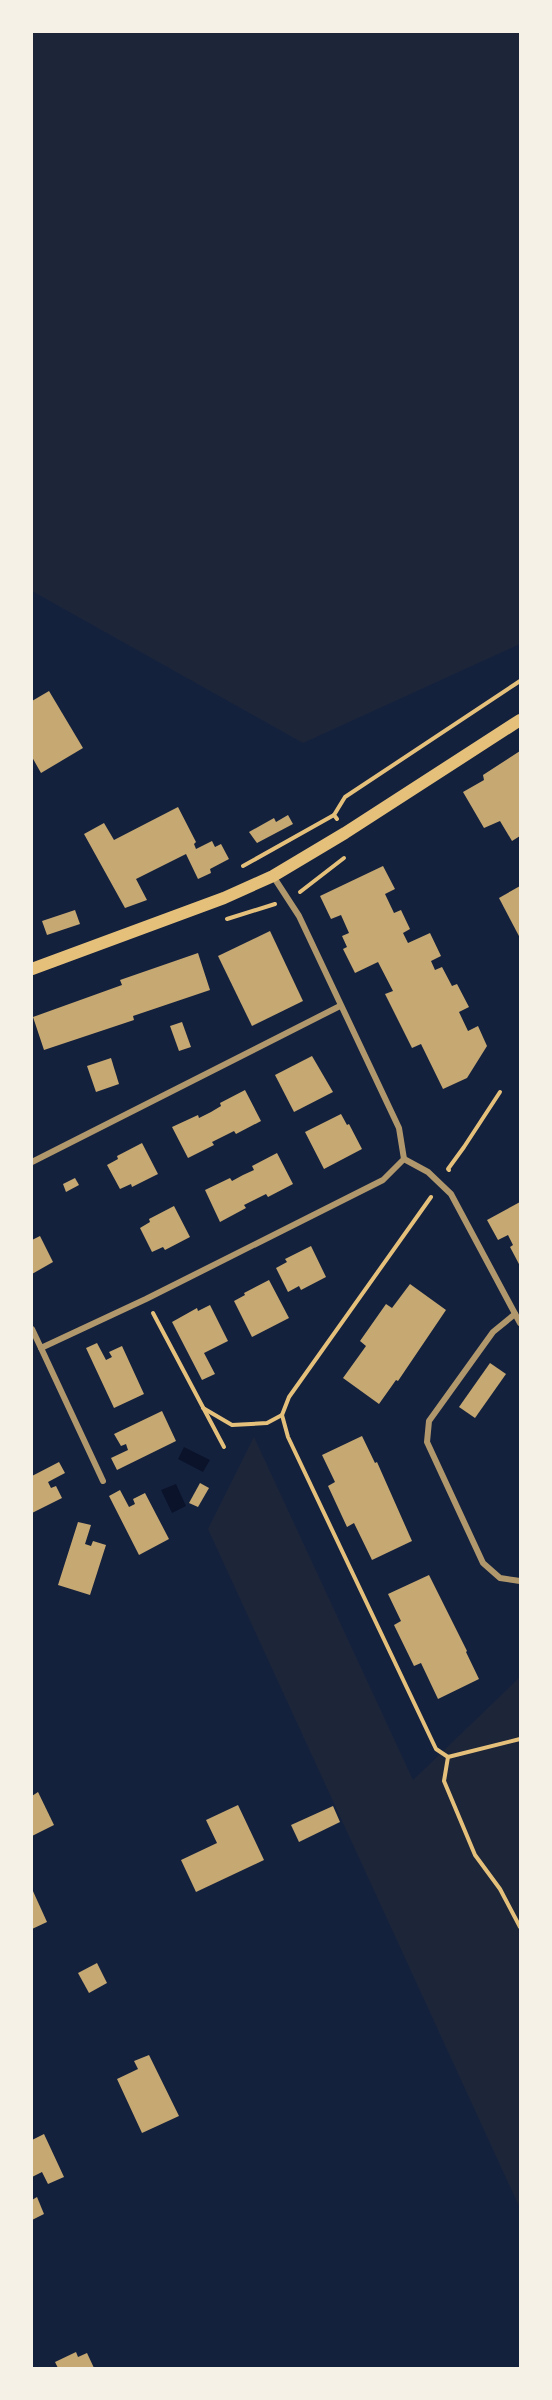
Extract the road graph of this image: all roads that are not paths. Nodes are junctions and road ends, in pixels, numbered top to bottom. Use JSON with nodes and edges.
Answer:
{"nodes":[{"id":1,"x":520,"y":720,"type":"edge"},
{"id":2,"x":273,"y":876,"type":"junction"},
{"id":3,"x":32,"y":969,"type":"edge"},
{"id":4,"x":340,"y":1006,"type":"junction"},
{"id":5,"x":404,"y":1159,"type":"junction"},
{"id":6,"x":32,"y":1162,"type":"edge"},
{"id":7,"x":515,"y":1314,"type":"junction"},
{"id":8,"x":520,"y":1323,"type":"edge"},
{"id":9,"x":32,"y":1329,"type":"edge"},
{"id":10,"x":41,"y":1348,"type":"junction"},
{"id":11,"x":103,"y":1481,"type":"dead end"},
{"id":12,"x":520,"y":1581,"type":"edge"}],
"edges":[{"from":1,"to":2,"type":"main road"},
{"from":2,"to":3,"type":"main road"},
{"from":2,"to":4,"type":"street"},
{"from":4,"to":5,"type":"street"},
{"from":4,"to":6,"type":"street"},
{"from":5,"to":7,"type":"street"},
{"from":5,"to":10,"type":"street"},
{"from":7,"to":8,"type":"street"},
{"from":7,"to":12,"type":"street"},
{"from":9,"to":10,"type":"street"},
{"from":10,"to":11,"type":"street"}]}
